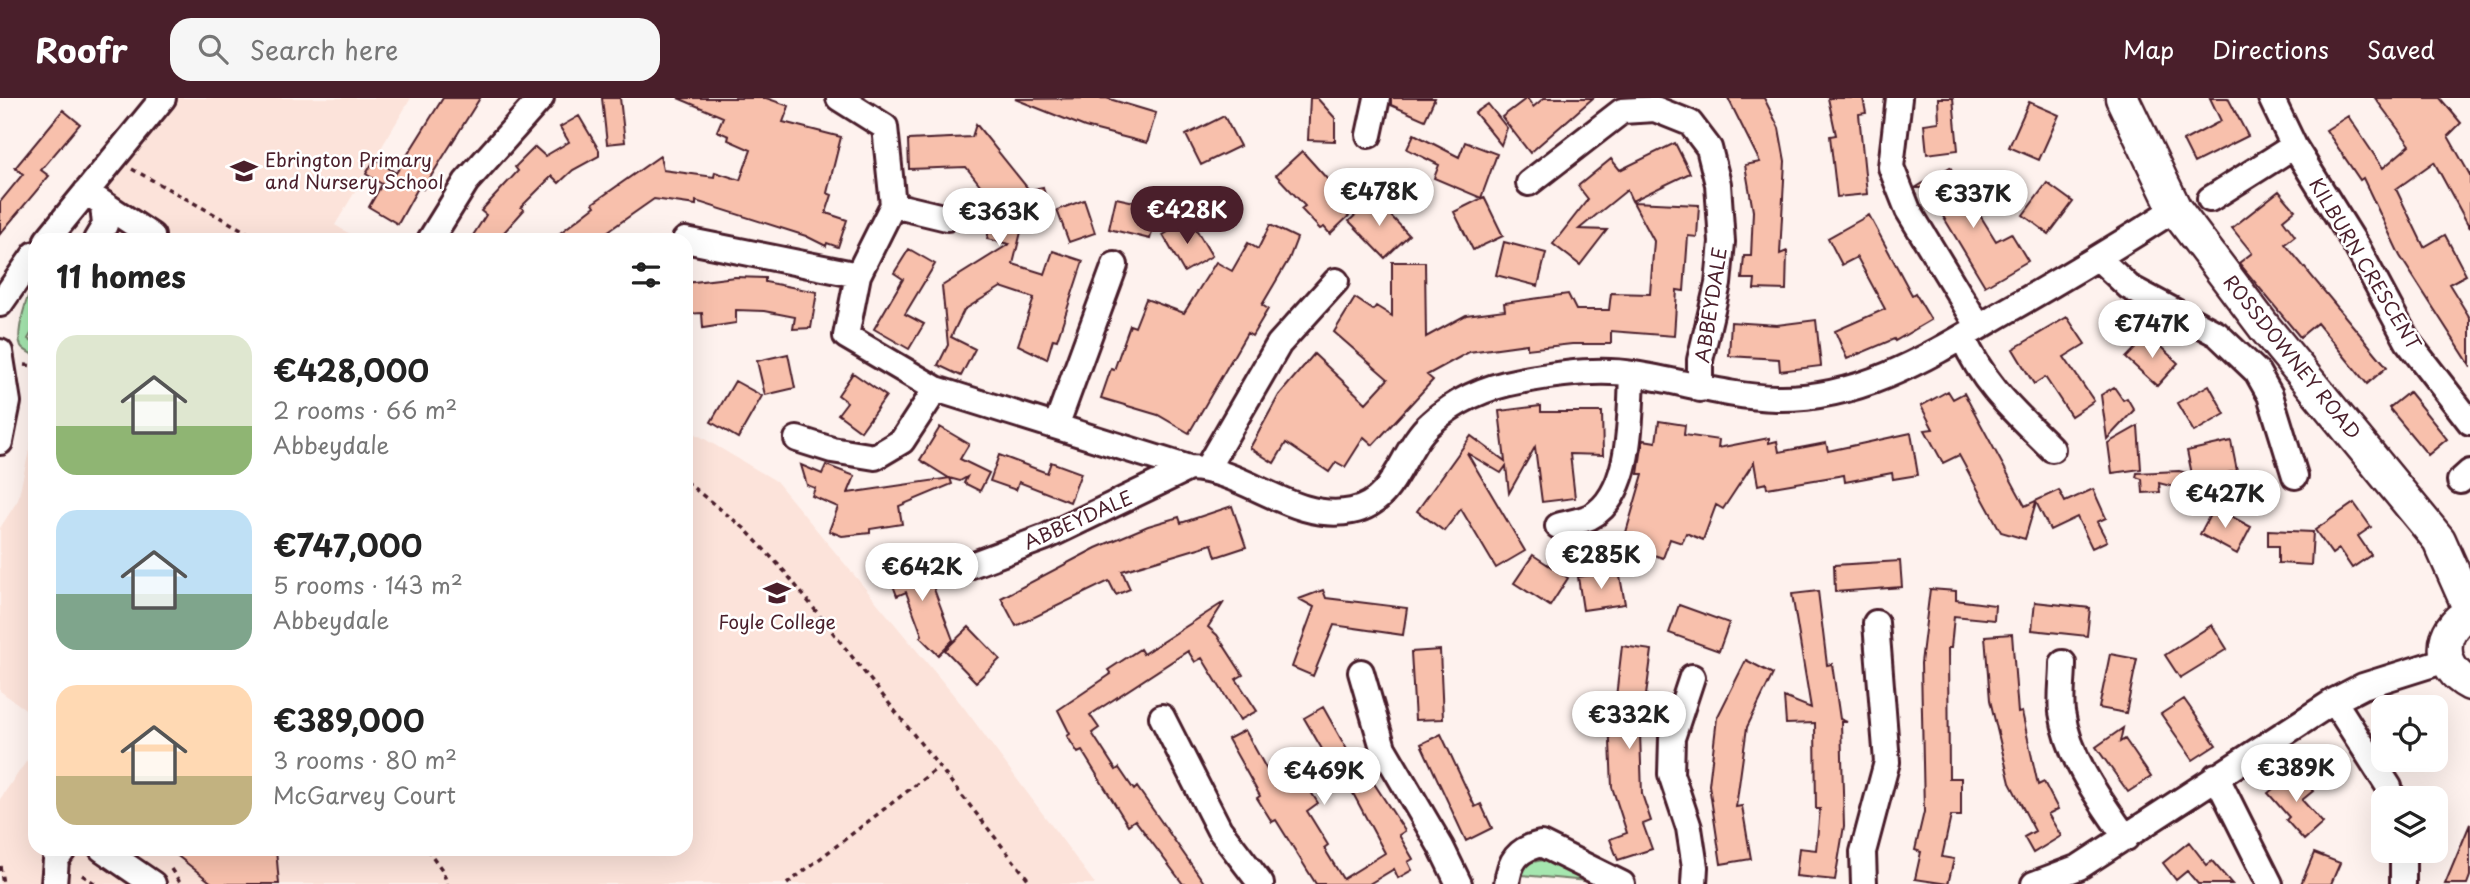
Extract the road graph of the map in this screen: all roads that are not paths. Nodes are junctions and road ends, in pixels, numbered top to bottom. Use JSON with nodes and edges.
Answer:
{"nodes":[{"id":1,"x":163,"y":98,"type":"edge"},
{"id":2,"x":541,"y":98,"type":"edge"},
{"id":3,"x":839,"y":98,"type":"edge"},
{"id":4,"x":1377,"y":98,"type":"edge"},
{"id":5,"x":1899,"y":98,"type":"edge"},
{"id":6,"x":2122,"y":98,"type":"edge"},
{"id":7,"x":2271,"y":98,"type":"edge"},
{"id":8,"x":1369,"y":135,"type":"dead end"},
{"id":9,"x":2294,"y":146,"type":"junction"},
{"id":10,"x":1529,"y":183,"type":"dead end"},
{"id":11,"x":96,"y":199,"type":"junction"},
{"id":12,"x":2210,"y":199,"type":"dead end"},
{"id":13,"x":893,"y":205,"type":"junction"},
{"id":14,"x":2175,"y":209,"type":"junction"},
{"id":15,"x":947,"y":218,"type":"dead end"},
{"id":16,"x":55,"y":233,"type":"edge"},
{"id":17,"x":100,"y":233,"type":"edge"},
{"id":18,"x":144,"y":233,"type":"edge"},
{"id":19,"x":434,"y":233,"type":"edge"},
{"id":20,"x":693,"y":242,"type":"edge"},
{"id":21,"x":2098,"y":258,"type":"junction"},
{"id":22,"x":28,"y":264,"type":"edge"},
{"id":23,"x":1115,"y":265,"type":"dead end"},
{"id":24,"x":858,"y":275,"type":"junction"},
{"id":25,"x":1336,"y":281,"type":"dead end"},
{"id":26,"x":0,"y":304,"type":"edge"},
{"id":27,"x":1971,"y":333,"type":"junction"},
{"id":28,"x":0,"y":352,"type":"edge"},
{"id":29,"x":1632,"y":374,"type":"junction"},
{"id":30,"x":936,"y":388,"type":"junction"},
{"id":31,"x":1700,"y":389,"type":"junction"},
{"id":32,"x":2470,"y":422,"type":"edge"},
{"id":33,"x":1056,"y":426,"type":"junction"},
{"id":34,"x":797,"y":439,"type":"dead end"},
{"id":35,"x":0,"y":442,"type":"edge"},
{"id":36,"x":2052,"y":449,"type":"dead end"},
{"id":37,"x":1198,"y":468,"type":"junction"},
{"id":38,"x":2295,"y":476,"type":"dead end"},
{"id":39,"x":1558,"y":526,"type":"dead end"},
{"id":40,"x":966,"y":567,"type":"dead end"},
{"id":41,"x":2470,"y":611,"type":"edge"},
{"id":42,"x":1876,"y":623,"type":"dead end"},
{"id":43,"x":2446,"y":660,"type":"junction"},
{"id":44,"x":2063,"y":663,"type":"dead end"},
{"id":45,"x":1361,"y":672,"type":"dead end"},
{"id":46,"x":1692,"y":677,"type":"dead end"},
{"id":47,"x":2470,"y":684,"type":"edge"},
{"id":48,"x":2334,"y":701,"type":"junction"},
{"id":49,"x":1162,"y":717,"type":"dead end"},
{"id":50,"x":2216,"y":776,"type":"junction"},
{"id":51,"x":2388,"y":786,"type":"edge"},
{"id":52,"x":2126,"y":838,"type":"junction"},
{"id":53,"x":112,"y":856,"type":"edge"},
{"id":54,"x":2403,"y":863,"type":"edge"},
{"id":55,"x":2082,"y":875,"type":"edge"},
{"id":56,"x":153,"y":884,"type":"edge"},
{"id":57,"x":1261,"y":884,"type":"edge"},
{"id":58,"x":1459,"y":884,"type":"edge"},
{"id":59,"x":1507,"y":884,"type":"edge"},
{"id":60,"x":1622,"y":884,"type":"edge"},
{"id":61,"x":1694,"y":884,"type":"edge"},
{"id":62,"x":1864,"y":884,"type":"edge"},
{"id":63,"x":2034,"y":884,"type":"edge"},
{"id":64,"x":2270,"y":884,"type":"edge"},
{"id":65,"x":2403,"y":884,"type":"edge"}],
"edges":[{"from":1,"to":11,"type":"street"},
{"from":2,"to":19,"type":"street"},
{"from":3,"to":13,"type":"street"},
{"from":4,"to":8,"type":"street"},
{"from":5,"to":27,"type":"street"},
{"from":6,"to":14,"type":"main road","name":"ROSSDOWNEY ROAD"},
{"from":7,"to":9,"type":"street","name":"KILBURN CRESCENT"},
{"from":9,"to":12,"type":"street"},
{"from":9,"to":32,"type":"street","name":"KILBURN CRESCENT"},
{"from":10,"to":31,"type":"street","name":"ABBEYDALE"},
{"from":11,"to":16,"type":"street"},
{"from":11,"to":17,"type":"street"},
{"from":11,"to":18,"type":"street"},
{"from":13,"to":15,"type":"street"},
{"from":13,"to":24,"type":"street","name":"ABBEYDALE"},
{"from":14,"to":21,"type":"street","name":"ABBEYDALE"},
{"from":14,"to":41,"type":"main road","name":"ROSSDOWNEY ROAD"},
{"from":20,"to":24,"type":"street"},
{"from":21,"to":27,"type":"street","name":"ABBEYDALE"},
{"from":21,"to":38,"type":"street"},
{"from":22,"to":26,"type":"street"},
{"from":23,"to":33,"type":"street"},
{"from":24,"to":30,"type":"street","name":"ABBEYDALE"},
{"from":25,"to":37,"type":"street"},
{"from":27,"to":31,"type":"street","name":"ABBEYDALE"},
{"from":27,"to":36,"type":"street"},
{"from":28,"to":35,"type":"street"},
{"from":29,"to":31,"type":"street","name":"ABBEYDALE"},
{"from":29,"to":37,"type":"street","name":"ABBEYDALE"},
{"from":29,"to":39,"type":"street"},
{"from":30,"to":33,"type":"street","name":"ABBEYDALE"},
{"from":30,"to":34,"type":"street"},
{"from":33,"to":37,"type":"street","name":"ABBEYDALE"},
{"from":37,"to":40,"type":"street","name":"ABBEYDALE"},
{"from":41,"to":43,"type":"main road"},
{"from":42,"to":62,"type":"street"},
{"from":43,"to":47,"type":"main road"},
{"from":43,"to":48,"type":"street"},
{"from":44,"to":52,"type":"street"},
{"from":45,"to":58,"type":"street"},
{"from":46,"to":61,"type":"street"},
{"from":48,"to":50,"type":"street"},
{"from":48,"to":51,"type":"street"},
{"from":49,"to":57,"type":"street"},
{"from":50,"to":52,"type":"street"},
{"from":50,"to":64,"type":"street"},
{"from":52,"to":55,"type":"street"},
{"from":53,"to":56,"type":"street"},
{"from":54,"to":65,"type":"street"},
{"from":55,"to":63,"type":"street"},
{"from":59,"to":60,"type":"street"}]}
